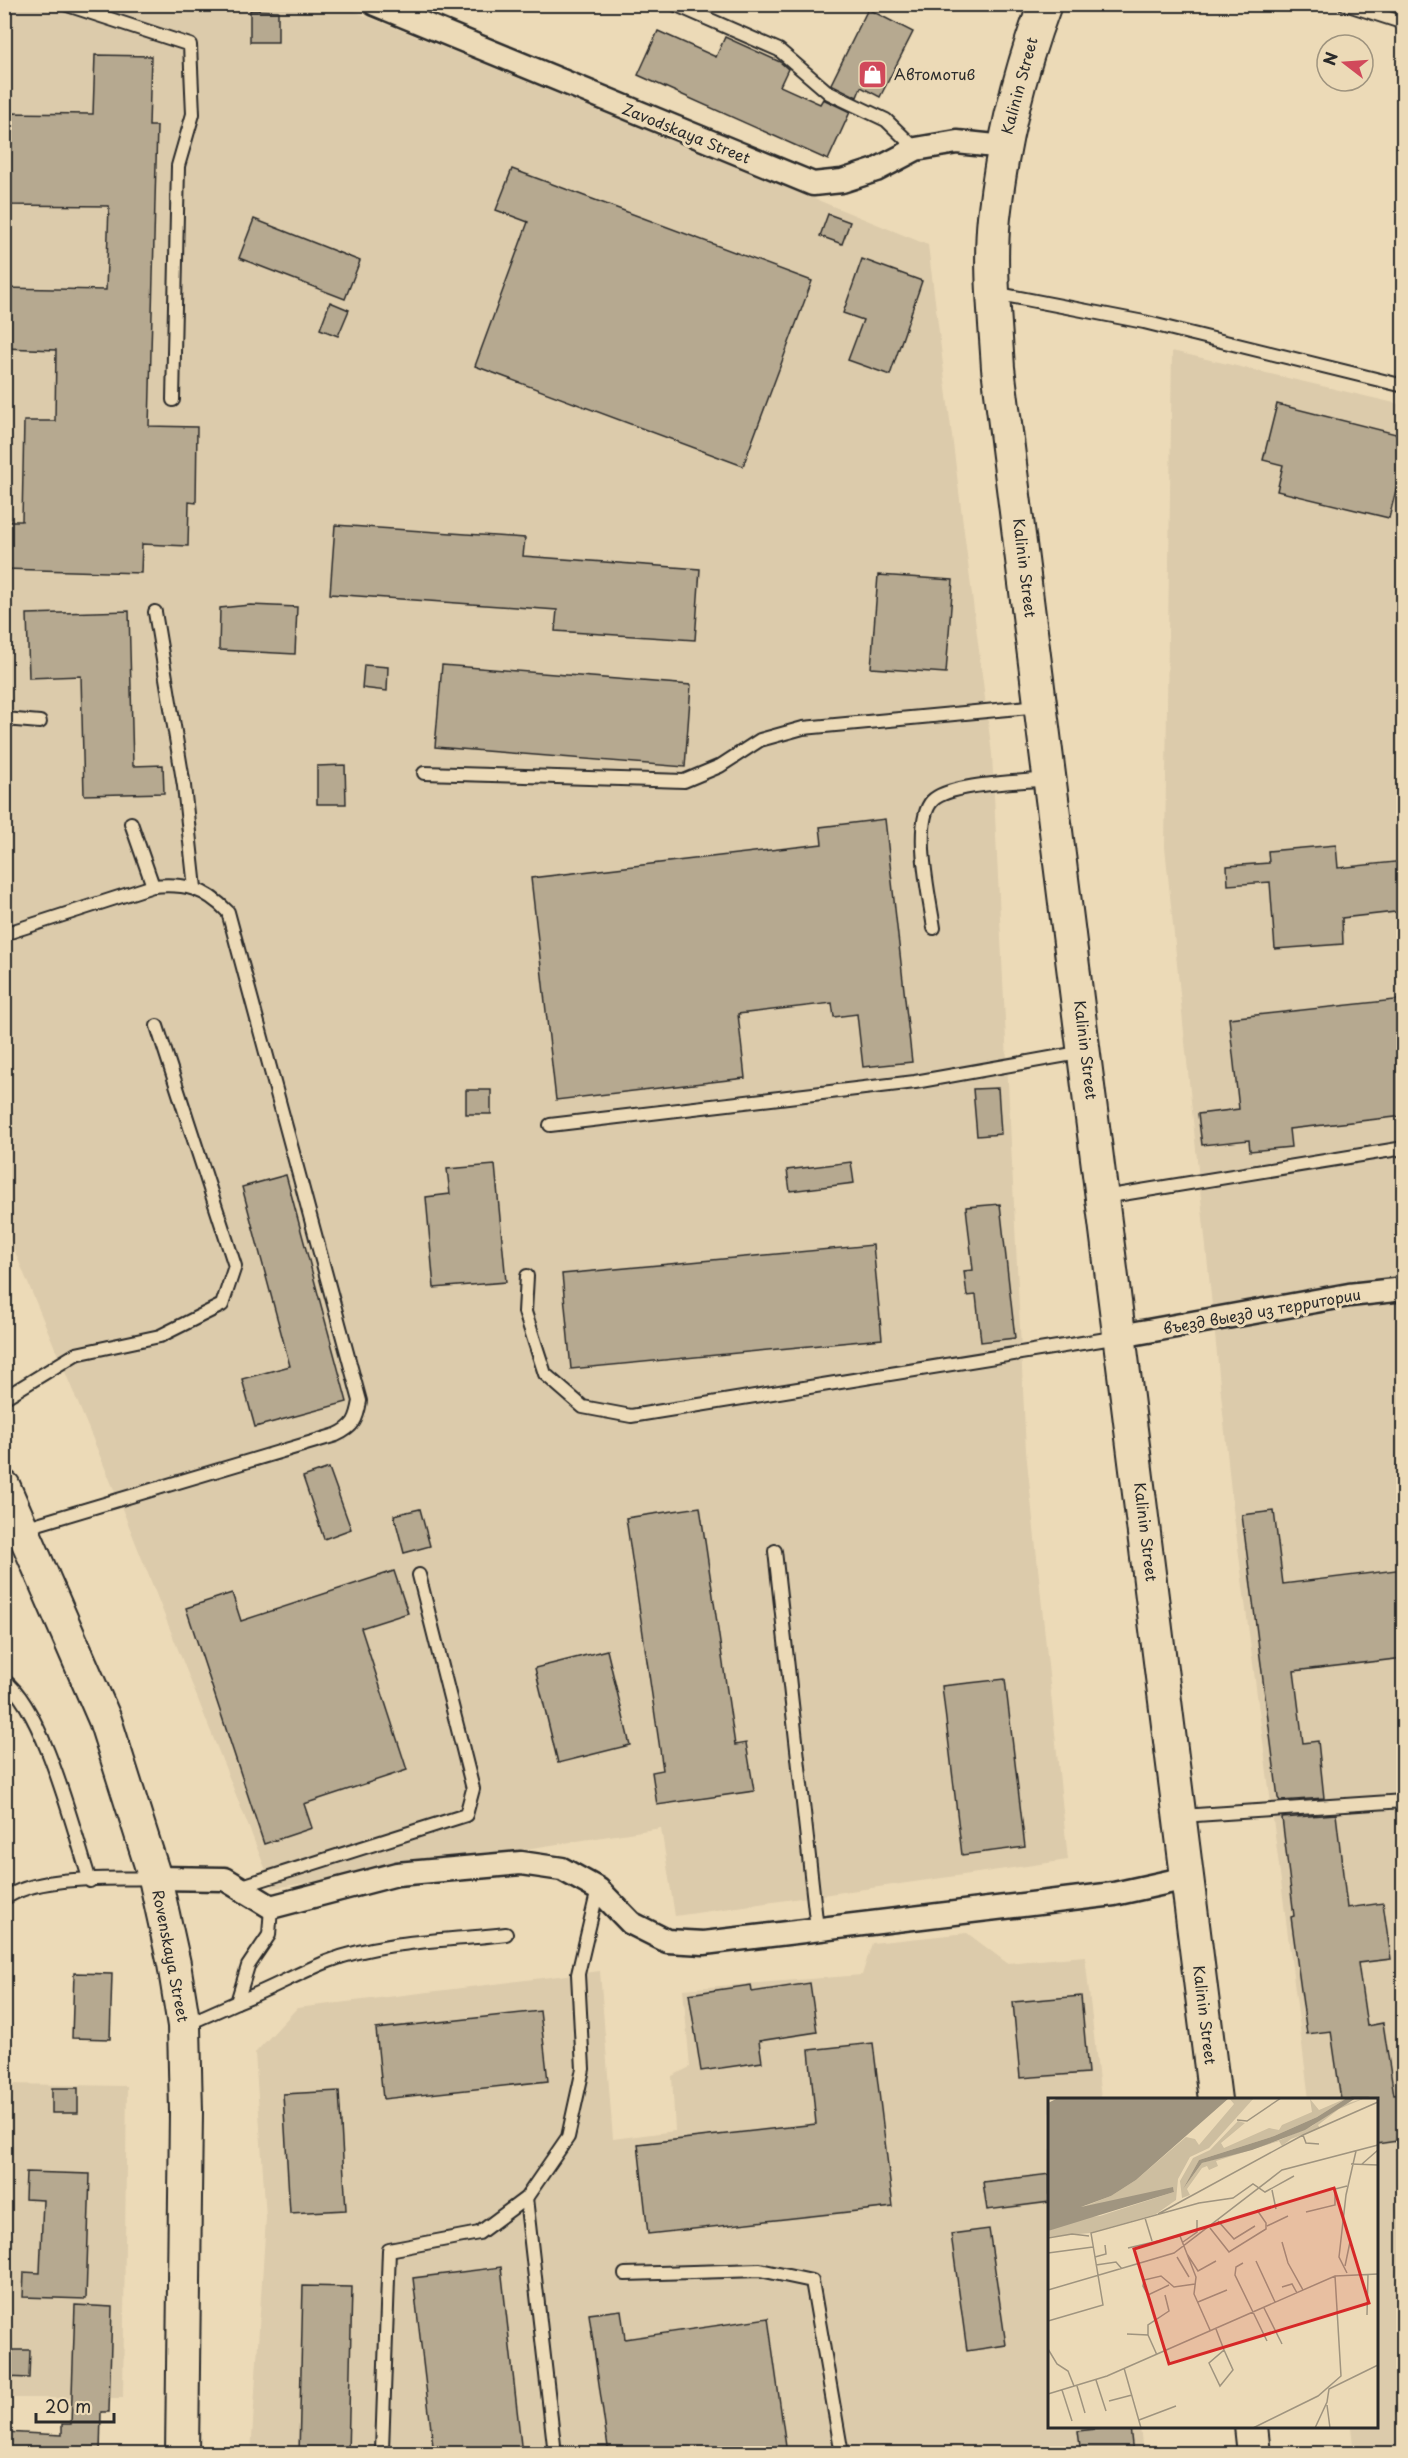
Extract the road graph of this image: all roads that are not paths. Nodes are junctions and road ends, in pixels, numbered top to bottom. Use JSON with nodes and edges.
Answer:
{"nodes":[{"id":1,"x":63,"y":4,"type":"edge"},
{"id":2,"x":375,"y":4,"type":"edge"},
{"id":3,"x":674,"y":4,"type":"edge"},
{"id":4,"x":1045,"y":4,"type":"edge"},
{"id":5,"x":1345,"y":4,"type":"edge"},
{"id":6,"x":1404,"y":23,"type":"edge"},
{"id":7,"x":1005,"y":147,"type":"junction"},
{"id":8,"x":916,"y":149,"type":"junction"},
{"id":9,"x":993,"y":293,"type":"junction"},
{"id":10,"x":1404,"y":386,"type":"edge"},
{"id":11,"x":173,"y":400,"type":"dead end"},
{"id":12,"x":155,"y":612,"type":"dead end"},
{"id":13,"x":1041,"y":705,"type":"junction"},
{"id":14,"x":4,"y":719,"type":"edge"},
{"id":15,"x":40,"y":722,"type":"dead end"},
{"id":16,"x":424,"y":773,"type":"dead end"},
{"id":17,"x":1051,"y":779,"type":"junction"},
{"id":18,"x":131,"y":823,"type":"dead end"},
{"id":19,"x":153,"y":886,"type":"junction"},
{"id":20,"x":195,"y":888,"type":"junction"},
{"id":21,"x":934,"y":928,"type":"dead end"},
{"id":22,"x":4,"y":934,"type":"edge"},
{"id":23,"x":157,"y":1026,"type":"dead end"},
{"id":24,"x":1085,"y":1052,"type":"junction"},
{"id":25,"x":550,"y":1125,"type":"dead end"},
{"id":26,"x":1404,"y":1148,"type":"edge"},
{"id":27,"x":1104,"y":1197,"type":"junction"},
{"id":28,"x":527,"y":1276,"type":"dead end"},
{"id":29,"x":1404,"y":1289,"type":"edge"},
{"id":30,"x":1120,"y":1336,"type":"junction"},
{"id":31,"x":4,"y":1398,"type":"edge"},
{"id":32,"x":4,"y":1487,"type":"edge"},
{"id":33,"x":24,"y":1528,"type":"junction"},
{"id":34,"x":775,"y":1551,"type":"dead end"},
{"id":35,"x":419,"y":1575,"type":"dead end"},
{"id":36,"x":4,"y":1680,"type":"edge"},
{"id":37,"x":1404,"y":1801,"type":"edge"},
{"id":38,"x":1181,"y":1816,"type":"junction"},
{"id":39,"x":155,"y":1878,"type":"junction"},
{"id":40,"x":1188,"y":1878,"type":"junction"},
{"id":41,"x":90,"y":1881,"type":"junction"},
{"id":42,"x":239,"y":1887,"type":"junction"},
{"id":43,"x":598,"y":1889,"type":"junction"},
{"id":44,"x":4,"y":1899,"type":"edge"},
{"id":45,"x":271,"y":1907,"type":"junction"},
{"id":46,"x":817,"y":1929,"type":"junction"},
{"id":47,"x":506,"y":1934,"type":"dead end"},
{"id":48,"x":237,"y":2002,"type":"junction"},
{"id":49,"x":184,"y":2026,"type":"junction"},
{"id":50,"x":1215,"y":2098,"type":"edge"},
{"id":51,"x":526,"y":2198,"type":"junction"},
{"id":52,"x":624,"y":2274,"type":"dead end"},
{"id":53,"x":1251,"y":2428,"type":"edge"},
{"id":54,"x":182,"y":2454,"type":"edge"},
{"id":55,"x":386,"y":2454,"type":"edge"},
{"id":56,"x":555,"y":2454,"type":"edge"},
{"id":57,"x":842,"y":2454,"type":"edge"},
{"id":58,"x":1254,"y":2454,"type":"edge"}],
"edges":[{"from":1,"to":11,"type":"lane"},
{"from":2,"to":8,"type":"street","name":"Zavodskaya Street"},
{"from":3,"to":8,"type":"lane"},
{"from":4,"to":7,"type":"main road","name":"Kalinin Street"},
{"from":5,"to":6,"type":"lane"},
{"from":7,"to":8,"type":"street","name":"Zavodskaya Street"},
{"from":7,"to":9,"type":"main road","name":"Kalinin Street"},
{"from":9,"to":10,"type":"lane"},
{"from":9,"to":13,"type":"main road","name":"Kalinin Street"},
{"from":12,"to":20,"type":"lane"},
{"from":13,"to":16,"type":"lane"},
{"from":13,"to":17,"type":"main road","name":"Kalinin Street"},
{"from":14,"to":15,"type":"lane"},
{"from":17,"to":21,"type":"lane"},
{"from":17,"to":24,"type":"main road","name":"Kalinin Street"},
{"from":18,"to":19,"type":"lane"},
{"from":19,"to":20,"type":"lane"},
{"from":19,"to":22,"type":"lane"},
{"from":20,"to":33,"type":"lane"},
{"from":23,"to":31,"type":"lane"},
{"from":24,"to":25,"type":"lane"},
{"from":24,"to":27,"type":"main road","name":"Kalinin Street"},
{"from":26,"to":27,"type":"lane"},
{"from":27,"to":30,"type":"main road","name":"Kalinin Street"},
{"from":28,"to":30,"type":"lane"},
{"from":29,"to":30,"type":"street","name":"въезд выезд из территории"},
{"from":30,"to":38,"type":"main road","name":"Kalinin Street"},
{"from":32,"to":33,"type":"main road","name":"Rovenskaya Street"},
{"from":33,"to":39,"type":"main road","name":"Rovenskaya Street"},
{"from":34,"to":46,"type":"lane"},
{"from":35,"to":42,"type":"lane"},
{"from":36,"to":41,"type":"lane"},
{"from":37,"to":38,"type":"lane"},
{"from":38,"to":40,"type":"main road","name":"Kalinin Street"},
{"from":39,"to":41,"type":"lane"},
{"from":39,"to":42,"type":"street"},
{"from":39,"to":49,"type":"main road","name":"Rovenskaya Street"},
{"from":40,"to":46,"type":"street"},
{"from":40,"to":50,"type":"main road","name":"Kalinin Street"},
{"from":41,"to":44,"type":"lane"},
{"from":42,"to":45,"type":"street"},
{"from":43,"to":45,"type":"street"},
{"from":43,"to":46,"type":"street"},
{"from":43,"to":51,"type":"lane"},
{"from":45,"to":48,"type":"lane"},
{"from":47,"to":48,"type":"lane"},
{"from":48,"to":49,"type":"lane"},
{"from":49,"to":54,"type":"main road","name":"Rovenskaya Street"},
{"from":51,"to":55,"type":"lane"},
{"from":51,"to":56,"type":"lane"},
{"from":52,"to":57,"type":"lane"},
{"from":53,"to":58,"type":"main road"}]}
